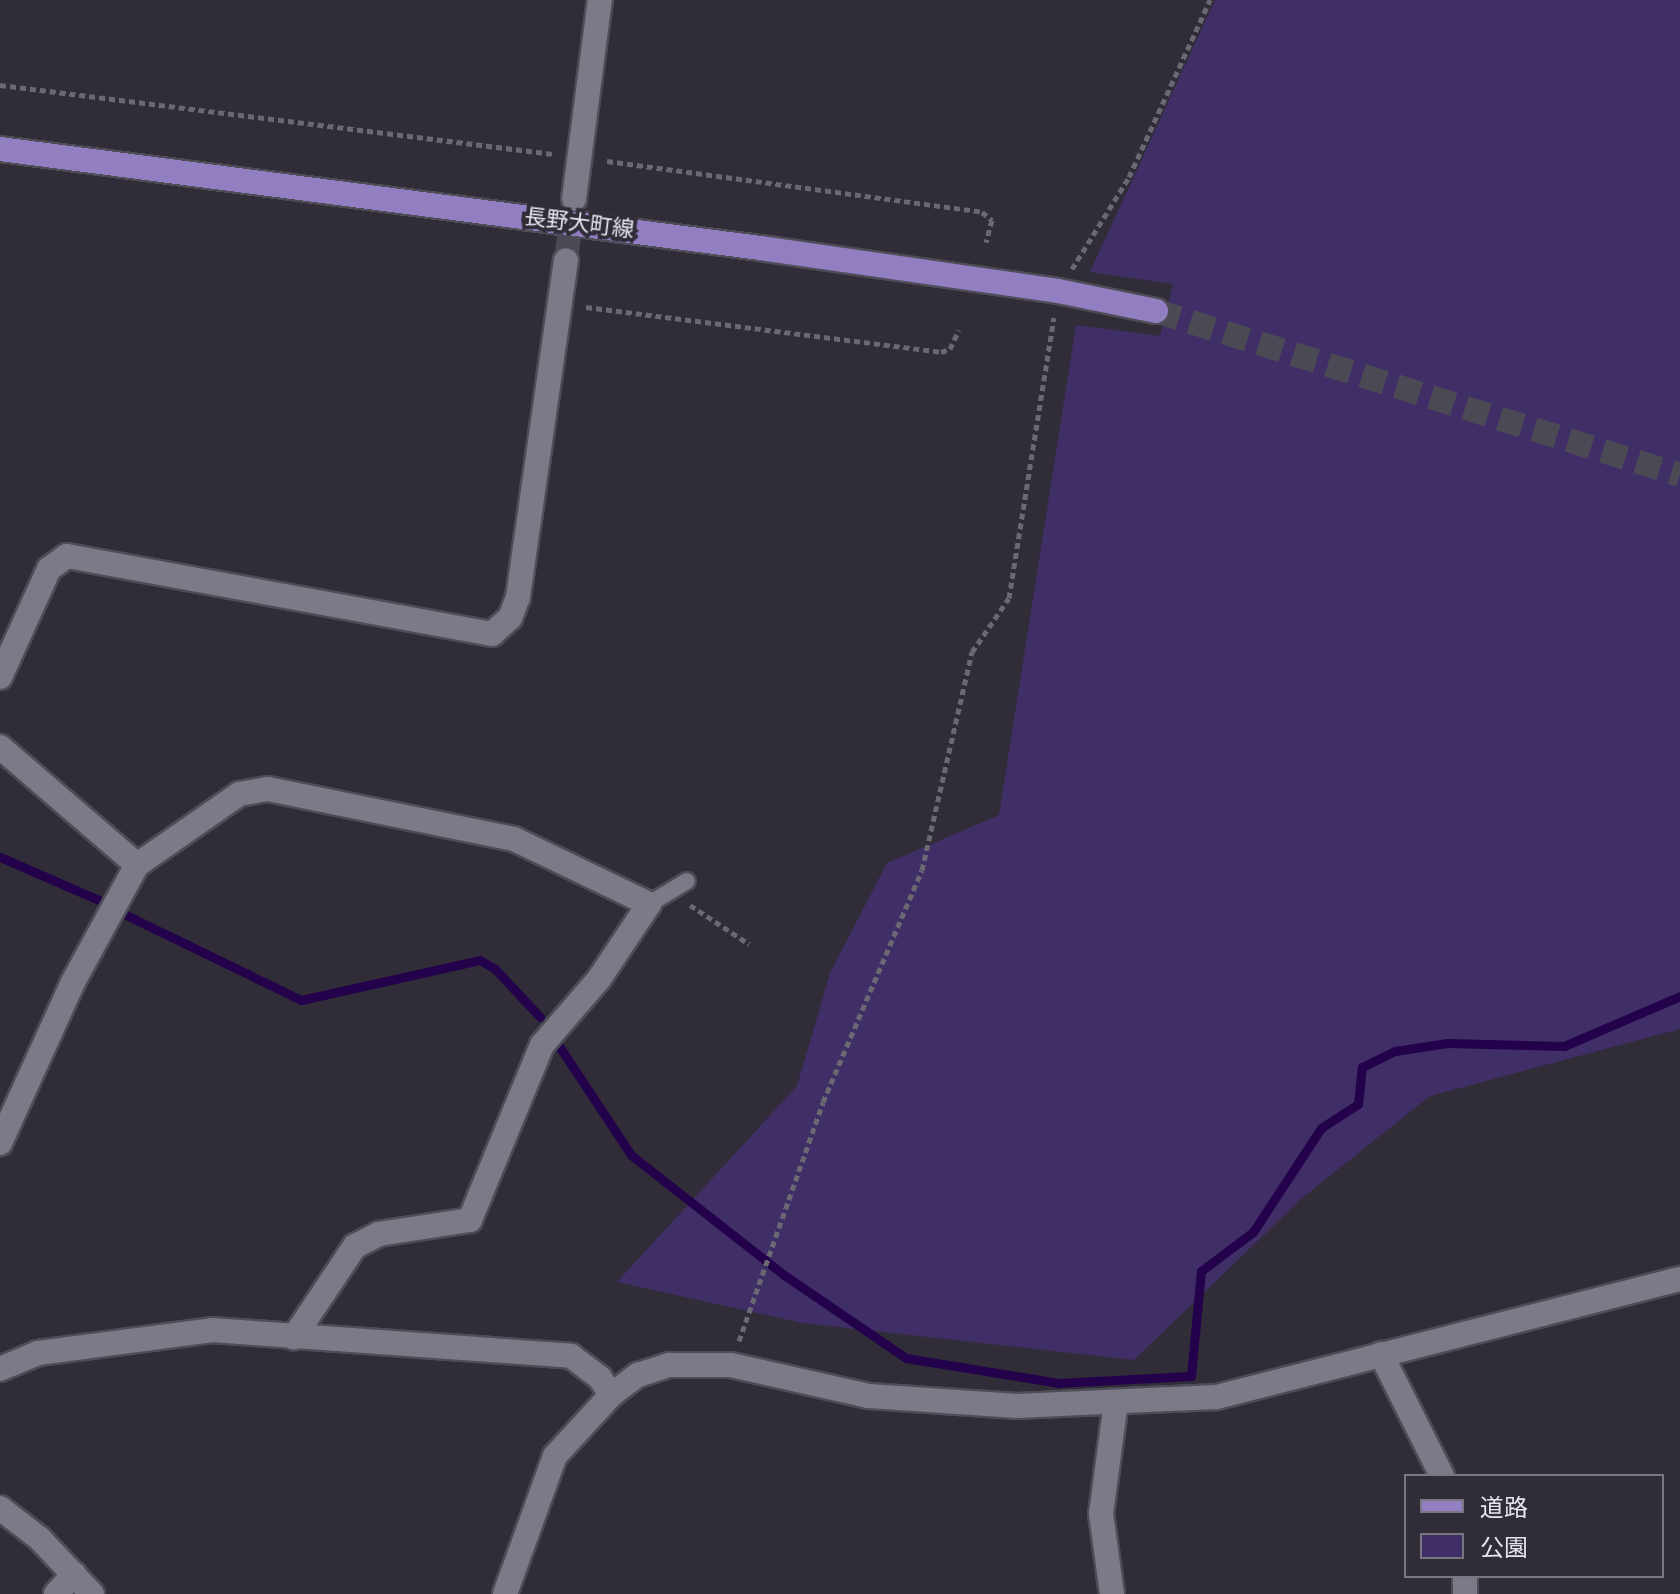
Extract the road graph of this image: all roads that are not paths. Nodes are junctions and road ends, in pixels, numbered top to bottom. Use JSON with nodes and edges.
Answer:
{"nodes":[{"id":1,"x":600,"y":0,"type":"edge"},
{"id":2,"x":0,"y":149,"type":"edge"},
{"id":3,"x":574,"y":199,"type":"tunnel mouth"},
{"id":4,"x":566,"y":260,"type":"tunnel mouth"},
{"id":5,"x":1156,"y":311,"type":"tunnel mouth"},
{"id":6,"x":0,"y":677,"type":"edge"},
{"id":7,"x":0,"y":747,"type":"edge"},
{"id":8,"x":137,"y":865,"type":"junction"},
{"id":9,"x":687,"y":881,"type":"dead end"},
{"id":10,"x":649,"y":904,"type":"junction"},
{"id":11,"x":0,"y":1143,"type":"edge"},
{"id":12,"x":1680,"y":1279,"type":"edge"},
{"id":13,"x":294,"y":1337,"type":"junction"},
{"id":14,"x":1381,"y":1354,"type":"junction"},
{"id":15,"x":0,"y":1369,"type":"edge"},
{"id":16,"x":611,"y":1395,"type":"junction"},
{"id":17,"x":1116,"y":1402,"type":"junction"},
{"id":18,"x":1441,"y":1474,"type":"edge"},
{"id":19,"x":0,"y":1508,"type":"edge"},
{"id":20,"x":74,"y":1574,"type":"junction"},
{"id":21,"x":56,"y":1594,"type":"edge"},
{"id":22,"x":92,"y":1594,"type":"edge"},
{"id":23,"x":505,"y":1594,"type":"edge"},
{"id":24,"x":1112,"y":1594,"type":"edge"}],
"edges":[{"from":1,"to":3,"type":"street"},
{"from":2,"to":5,"type":"main road","name":"長野大町線"},
{"from":4,"to":6,"type":"street"},
{"from":7,"to":8,"type":"street"},
{"from":8,"to":10,"type":"street"},
{"from":8,"to":11,"type":"street"},
{"from":9,"to":10,"type":"lane"},
{"from":10,"to":13,"type":"street"},
{"from":12,"to":14,"type":"street"},
{"from":13,"to":15,"type":"street"},
{"from":13,"to":16,"type":"street"},
{"from":14,"to":17,"type":"street"},
{"from":14,"to":18,"type":"street"},
{"from":16,"to":17,"type":"street"},
{"from":16,"to":23,"type":"street"},
{"from":17,"to":24,"type":"street"},
{"from":19,"to":20,"type":"street"},
{"from":20,"to":21,"type":"street"},
{"from":20,"to":22,"type":"street"}]}
